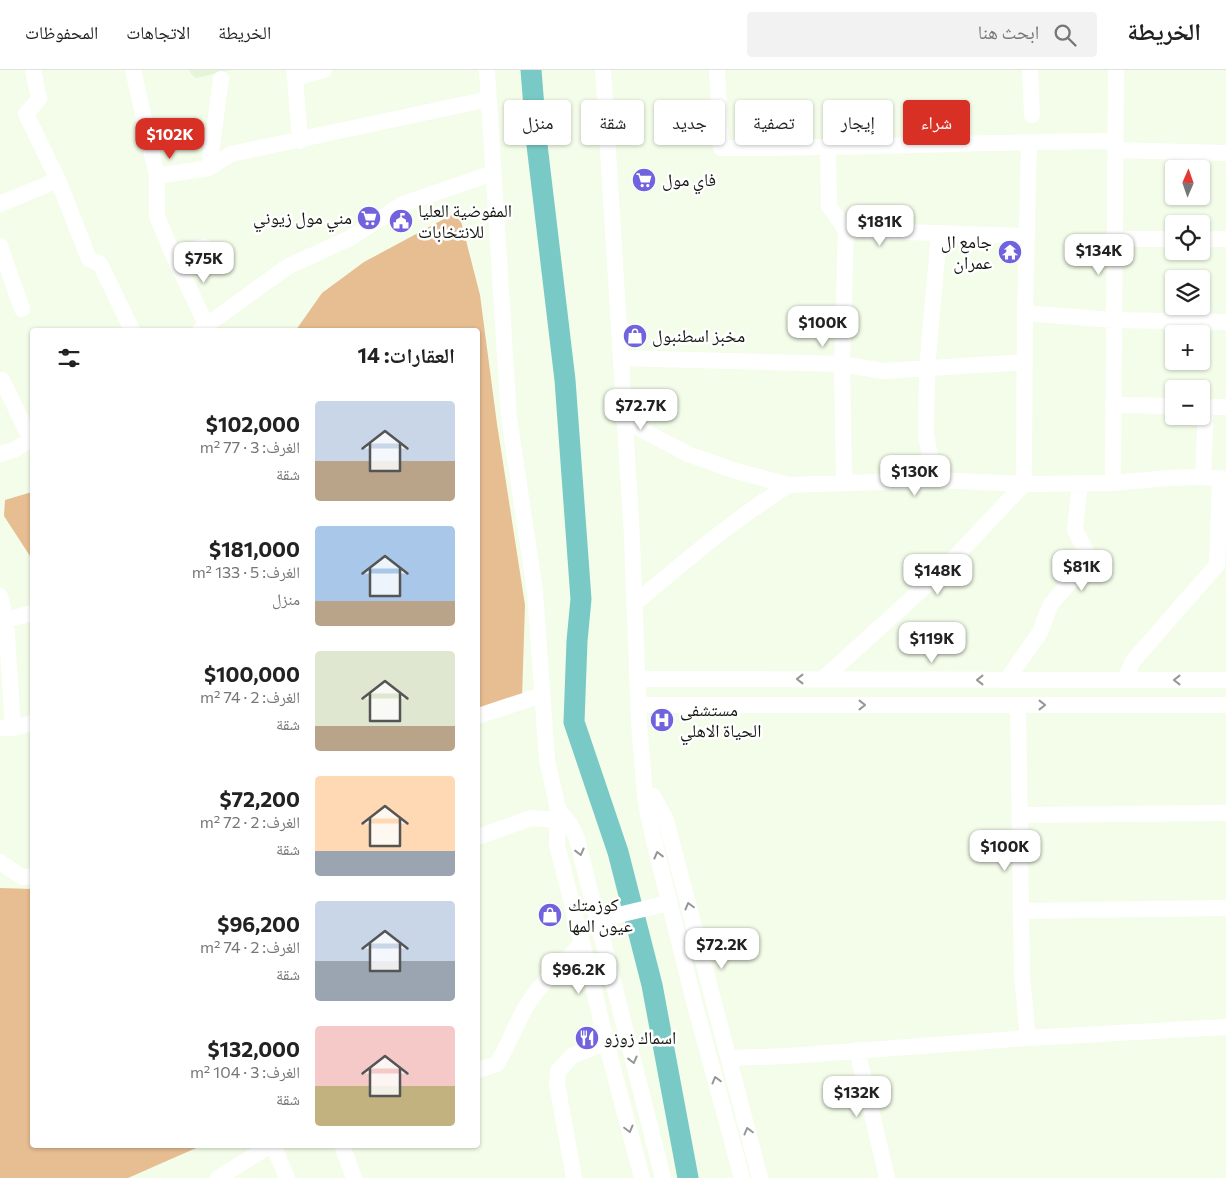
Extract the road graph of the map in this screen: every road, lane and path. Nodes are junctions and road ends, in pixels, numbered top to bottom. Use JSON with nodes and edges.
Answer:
{"nodes":[{"id":1,"x":33,"y":70,"type":"edge"},
{"id":2,"x":133,"y":70,"type":"edge"},
{"id":3,"x":324,"y":70,"type":"edge"},
{"id":4,"x":487,"y":70,"type":"edge"},
{"id":5,"x":604,"y":70,"type":"edge"},
{"id":6,"x":717,"y":70,"type":"edge"},
{"id":7,"x":1030,"y":70,"type":"edge"},
{"id":8,"x":1116,"y":70,"type":"edge"},
{"id":9,"x":294,"y":74,"type":"edge"},
{"id":10,"x":221,"y":79,"type":"dead end"},
{"id":11,"x":489,"y":99,"type":"junction"},
{"id":12,"x":1032,"y":115,"type":"dead end"},
{"id":13,"x":300,"y":141,"type":"junction"},
{"id":14,"x":1029,"y":142,"type":"junction"},
{"id":15,"x":1116,"y":146,"type":"junction"},
{"id":16,"x":828,"y":148,"type":"junction"},
{"id":17,"x":1226,"y":153,"type":"edge"},
{"id":18,"x":210,"y":168,"type":"junction"},
{"id":19,"x":493,"y":173,"type":"junction"},
{"id":20,"x":157,"y":176,"type":"junction"},
{"id":21,"x":58,"y":180,"type":"junction"},
{"id":22,"x":0,"y":204,"type":"edge"},
{"id":23,"x":846,"y":230,"type":"junction"},
{"id":24,"x":939,"y":234,"type":"junction"},
{"id":25,"x":1026,"y":236,"type":"junction"},
{"id":26,"x":1115,"y":239,"type":"junction"},
{"id":27,"x":1165,"y":239,"type":"edge"},
{"id":28,"x":1210,"y":239,"type":"edge"},
{"id":29,"x":1226,"y":239,"type":"edge"},
{"id":30,"x":0,"y":246,"type":"edge"},
{"id":31,"x":204,"y":246,"type":"dead end"},
{"id":32,"x":174,"y":257,"type":"junction"},
{"id":33,"x":22,"y":309,"type":"dead end"},
{"id":34,"x":1025,"y":313,"type":"junction"},
{"id":35,"x":1113,"y":320,"type":"junction"},
{"id":36,"x":1226,"y":322,"type":"edge"},
{"id":37,"x":203,"y":327,"type":"edge"},
{"id":38,"x":131,"y":328,"type":"edge"},
{"id":39,"x":621,"y":358,"type":"junction"},
{"id":40,"x":1025,"y":362,"type":"junction"},
{"id":41,"x":842,"y":364,"type":"junction"},
{"id":42,"x":927,"y":368,"type":"junction"},
{"id":43,"x":2,"y":380,"type":"dead end"},
{"id":44,"x":1113,"y":405,"type":"junction"},
{"id":45,"x":1165,"y":406,"type":"edge"},
{"id":46,"x":1210,"y":407,"type":"edge"},
{"id":47,"x":1226,"y":407,"type":"edge"},
{"id":48,"x":625,"y":421,"type":"junction"},
{"id":49,"x":1204,"y":425,"type":"edge"},
{"id":50,"x":30,"y":436,"type":"edge"},
{"id":51,"x":30,"y":441,"type":"edge"},
{"id":52,"x":0,"y":454,"type":"edge"},
{"id":53,"x":1203,"y":477,"type":"junction"},
{"id":54,"x":1223,"y":478,"type":"edge"},
{"id":55,"x":935,"y":480,"type":"junction"},
{"id":56,"x":844,"y":483,"type":"junction"},
{"id":57,"x":1080,"y":483,"type":"junction"},
{"id":58,"x":1113,"y":483,"type":"junction"},
{"id":59,"x":1024,"y":484,"type":"junction"},
{"id":60,"x":789,"y":485,"type":"junction"},
{"id":61,"x":0,"y":596,"type":"edge"},
{"id":62,"x":634,"y":604,"type":"junction"},
{"id":63,"x":30,"y":614,"type":"edge"},
{"id":64,"x":6,"y":620,"type":"junction"},
{"id":65,"x":637,"y":679,"type":"junction"},
{"id":66,"x":823,"y":679,"type":"junction"},
{"id":67,"x":1006,"y":680,"type":"junction"},
{"id":68,"x":1126,"y":680,"type":"junction"},
{"id":69,"x":1226,"y":680,"type":"edge"},
{"id":70,"x":542,"y":695,"type":"junction"},
{"id":71,"x":638,"y":705,"type":"junction"},
{"id":72,"x":1018,"y":705,"type":"junction"},
{"id":73,"x":1226,"y":705,"type":"edge"},
{"id":74,"x":480,"y":715,"type":"edge"},
{"id":75,"x":30,"y":723,"type":"edge"},
{"id":76,"x":7,"y":728,"type":"edge"},
{"id":77,"x":645,"y":794,"type":"junction"},
{"id":78,"x":1226,"y":813,"type":"edge"},
{"id":79,"x":557,"y":815,"type":"junction"},
{"id":80,"x":1019,"y":815,"type":"junction"},
{"id":81,"x":480,"y":836,"type":"edge"},
{"id":82,"x":0,"y":862,"type":"edge"},
{"id":83,"x":30,"y":877,"type":"edge"},
{"id":84,"x":670,"y":903,"type":"junction"},
{"id":85,"x":1226,"y":908,"type":"edge"},
{"id":86,"x":1021,"y":911,"type":"junction"},
{"id":87,"x":597,"y":920,"type":"junction"},
{"id":88,"x":582,"y":943,"type":"junction"},
{"id":89,"x":612,"y":981,"type":"junction"},
{"id":90,"x":593,"y":986,"type":"junction"},
{"id":91,"x":1226,"y":1027,"type":"edge"},
{"id":92,"x":1028,"y":1038,"type":"junction"},
{"id":93,"x":606,"y":1042,"type":"junction"},
{"id":94,"x":857,"y":1050,"type":"junction"},
{"id":95,"x":729,"y":1058,"type":"junction"},
{"id":96,"x":480,"y":1069,"type":"edge"},
{"id":97,"x":267,"y":1148,"type":"edge"},
{"id":98,"x":273,"y":1148,"type":"edge"},
{"id":99,"x":343,"y":1148,"type":"edge"},
{"id":100,"x":759,"y":1173,"type":"edge"},
{"id":101,"x":741,"y":1175,"type":"edge"},
{"id":102,"x":218,"y":1178,"type":"edge"},
{"id":103,"x":287,"y":1178,"type":"edge"},
{"id":104,"x":354,"y":1178,"type":"edge"},
{"id":105,"x":574,"y":1178,"type":"edge"},
{"id":106,"x":642,"y":1178,"type":"edge"},
{"id":107,"x":663,"y":1178,"type":"edge"},
{"id":108,"x":887,"y":1178,"type":"edge"}],
"edges":[{"from":1,"to":21,"type":"street"},
{"from":2,"to":20,"type":"street"},
{"from":3,"to":9,"type":"street"},
{"from":4,"to":11,"type":"street"},
{"from":5,"to":39,"type":"street"},
{"from":6,"to":16,"type":"street"},
{"from":7,"to":12,"type":"street"},
{"from":8,"to":15,"type":"street"},
{"from":9,"to":13,"type":"street"},
{"from":10,"to":18,"type":"street"},
{"from":11,"to":13,"type":"street"},
{"from":11,"to":19,"type":"street"},
{"from":13,"to":18,"type":"street"},
{"from":14,"to":15,"type":"street"},
{"from":14,"to":16,"type":"street"},
{"from":14,"to":25,"type":"street"},
{"from":15,"to":17,"type":"street"},
{"from":15,"to":26,"type":"street"},
{"from":16,"to":23,"type":"street"},
{"from":18,"to":20,"type":"street"},
{"from":19,"to":37,"type":"street"},
{"from":19,"to":70,"type":"street"},
{"from":20,"to":32,"type":"street"},
{"from":21,"to":22,"type":"street"},
{"from":21,"to":38,"type":"street"},
{"from":23,"to":24,"type":"street"},
{"from":23,"to":41,"type":"street"},
{"from":24,"to":25,"type":"street"},
{"from":24,"to":42,"type":"street"},
{"from":25,"to":34,"type":"street"},
{"from":26,"to":27,"type":"street"},
{"from":26,"to":35,"type":"street"},
{"from":28,"to":29,"type":"street"},
{"from":30,"to":33,"type":"street"},
{"from":31,"to":32,"type":"street"},
{"from":32,"to":37,"type":"street"},
{"from":34,"to":35,"type":"street"},
{"from":34,"to":40,"type":"street"},
{"from":35,"to":36,"type":"street"},
{"from":35,"to":44,"type":"street"},
{"from":39,"to":41,"type":"street"},
{"from":39,"to":48,"type":"street"},
{"from":40,"to":42,"type":"street"},
{"from":40,"to":59,"type":"street"},
{"from":41,"to":42,"type":"street"},
{"from":41,"to":56,"type":"street"},
{"from":42,"to":55,"type":"street"},
{"from":43,"to":50,"type":"street"},
{"from":44,"to":45,"type":"street"},
{"from":44,"to":58,"type":"street"},
{"from":46,"to":47,"type":"street"},
{"from":48,"to":60,"type":"street"},
{"from":48,"to":62,"type":"street"},
{"from":49,"to":53,"type":"street"},
{"from":51,"to":52,"type":"street"},
{"from":53,"to":54,"type":"street"},
{"from":53,"to":58,"type":"street"},
{"from":54,"to":68,"type":"street"},
{"from":55,"to":56,"type":"street"},
{"from":55,"to":59,"type":"street"},
{"from":56,"to":60,"type":"street"},
{"from":57,"to":58,"type":"street"},
{"from":57,"to":59,"type":"street"},
{"from":57,"to":67,"type":"street"},
{"from":59,"to":66,"type":"street"},
{"from":60,"to":62,"type":"street"},
{"from":61,"to":64,"type":"street"},
{"from":62,"to":65,"type":"street"},
{"from":63,"to":64,"type":"street"},
{"from":64,"to":76,"type":"street"},
{"from":66,"to":65,"type":"street","one_way":true},
{"from":65,"to":71,"type":"street"},
{"from":67,"to":66,"type":"street","one_way":true},
{"from":67,"to":68,"type":"street"},
{"from":69,"to":68,"type":"street","one_way":true},
{"from":70,"to":74,"type":"street"},
{"from":70,"to":79,"type":"street"},
{"from":71,"to":72,"type":"street","one_way":true},
{"from":71,"to":77,"type":"street"},
{"from":72,"to":73,"type":"street","one_way":true},
{"from":72,"to":80,"type":"street"},
{"from":75,"to":76,"type":"street"},
{"from":84,"to":77,"type":"street","one_way":true},
{"from":95,"to":77,"type":"street","one_way":true},
{"from":78,"to":80,"type":"street"},
{"from":79,"to":81,"type":"street"},
{"from":79,"to":87,"type":"street","one_way":true},
{"from":79,"to":88,"type":"street"},
{"from":80,"to":86,"type":"street"},
{"from":82,"to":83,"type":"street"},
{"from":84,"to":87,"type":"street"},
{"from":101,"to":84,"type":"street","one_way":true},
{"from":85,"to":86,"type":"street"},
{"from":86,"to":92,"type":"street"},
{"from":87,"to":89,"type":"street"},
{"from":88,"to":90,"type":"street"},
{"from":88,"to":96,"type":"street"},
{"from":89,"to":90,"type":"street"},
{"from":89,"to":107,"type":"street","one_way":true},
{"from":90,"to":93,"type":"street"},
{"from":91,"to":92,"type":"street"},
{"from":92,"to":94,"type":"street"},
{"from":93,"to":105,"type":"street"},
{"from":93,"to":106,"type":"street","one_way":true},
{"from":94,"to":95,"type":"street"},
{"from":94,"to":108,"type":"street"},
{"from":100,"to":95,"type":"street","one_way":true},
{"from":97,"to":102,"type":"street"},
{"from":98,"to":103,"type":"street"},
{"from":99,"to":104,"type":"street"},
{"from":100,"to":101,"type":"street"}]}
